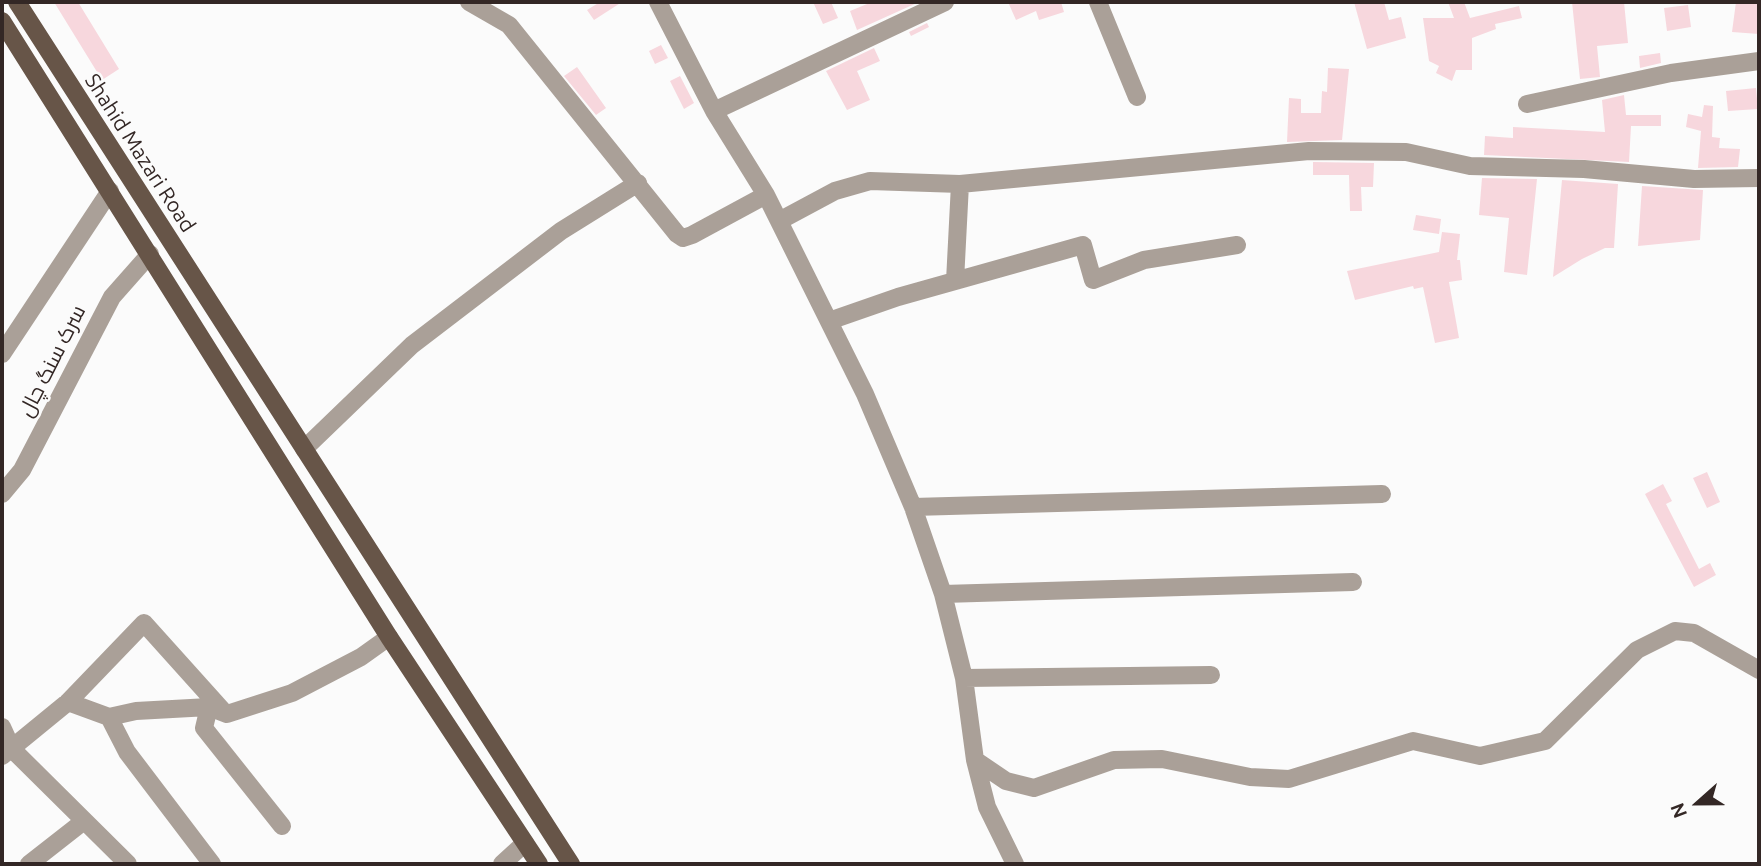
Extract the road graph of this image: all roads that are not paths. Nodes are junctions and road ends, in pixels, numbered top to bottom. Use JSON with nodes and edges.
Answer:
{"nodes":[{"id":1,"x":17,"y":2,"type":"edge"},
{"id":2,"x":469,"y":2,"type":"edge"},
{"id":3,"x":658,"y":2,"type":"edge"},
{"id":4,"x":945,"y":2,"type":"edge"},
{"id":5,"x":1098,"y":2,"type":"edge"},
{"id":6,"x":2,"y":21,"type":"edge"},
{"id":7,"x":1759,"y":61,"type":"edge"},
{"id":8,"x":1137,"y":97,"type":"dead end"},
{"id":9,"x":1527,"y":104,"type":"dead end"},
{"id":10,"x":714,"y":111,"type":"junction"},
{"id":11,"x":1759,"y":178,"type":"edge"},
{"id":12,"x":638,"y":183,"type":"junction"},
{"id":13,"x":960,"y":184,"type":"junction"},
{"id":14,"x":110,"y":191,"type":"junction"},
{"id":15,"x":766,"y":195,"type":"junction"},
{"id":16,"x":779,"y":221,"type":"junction"},
{"id":17,"x":1237,"y":246,"type":"dead end"},
{"id":18,"x":150,"y":254,"type":"junction"},
{"id":19,"x":193,"y":277,"type":"junction"},
{"id":20,"x":956,"y":281,"type":"junction"},
{"id":21,"x":174,"y":291,"type":"junction"},
{"id":22,"x":829,"y":321,"type":"junction"},
{"id":23,"x":225,"y":330,"type":"junction"},
{"id":24,"x":206,"y":345,"type":"junction"},
{"id":25,"x":2,"y":354,"type":"edge"},
{"id":26,"x":304,"y":449,"type":"junction"},
{"id":27,"x":2,"y":494,"type":"edge"},
{"id":28,"x":1382,"y":494,"type":"dead end"},
{"id":29,"x":913,"y":507,"type":"junction"},
{"id":30,"x":1353,"y":582,"type":"dead end"},
{"id":31,"x":943,"y":594,"type":"junction"},
{"id":32,"x":389,"y":637,"type":"junction"},
{"id":33,"x":1759,"y":670,"type":"edge"},
{"id":34,"x":1211,"y":675,"type":"dead end"},
{"id":35,"x":964,"y":677,"type":"junction"},
{"id":36,"x":68,"y":702,"type":"junction"},
{"id":37,"x":209,"y":707,"type":"junction"},
{"id":38,"x":227,"y":714,"type":"junction"},
{"id":39,"x":109,"y":717,"type":"junction"},
{"id":40,"x":2,"y":727,"type":"edge"},
{"id":41,"x":7,"y":752,"type":"edge"},
{"id":42,"x":975,"y":760,"type":"junction"},
{"id":43,"x":84,"y":821,"type":"junction"},
{"id":44,"x":282,"y":826,"type":"dead end"},
{"id":45,"x":525,"y":843,"type":"junction"},
{"id":46,"x":29,"y":864,"type":"edge"},
{"id":47,"x":128,"y":864,"type":"edge"},
{"id":48,"x":212,"y":864,"type":"edge"},
{"id":49,"x":502,"y":864,"type":"edge"},
{"id":50,"x":539,"y":864,"type":"edge"},
{"id":51,"x":571,"y":864,"type":"edge"},
{"id":52,"x":1015,"y":864,"type":"edge"}],
"edges":[{"from":1,"to":19,"type":"main road","name":"Shahid Mazari Road"},
{"from":2,"to":12,"type":"street"},
{"from":3,"to":10,"type":"street"},
{"from":4,"to":10,"type":"street"},
{"from":5,"to":8,"type":"street"},
{"from":6,"to":14,"type":"main road"},
{"from":7,"to":9,"type":"street"},
{"from":10,"to":15,"type":"street"},
{"from":11,"to":13,"type":"street"},
{"from":12,"to":15,"type":"street"},
{"from":12,"to":26,"type":"street"},
{"from":13,"to":16,"type":"street"},
{"from":13,"to":20,"type":"street"},
{"from":14,"to":18,"type":"main road"},
{"from":14,"to":25,"type":"street"},
{"from":15,"to":16,"type":"street"},
{"from":16,"to":22,"type":"street"},
{"from":17,"to":20,"type":"street"},
{"from":18,"to":21,"type":"main road"},
{"from":18,"to":27,"type":"street","name":"سرک سنگ چال"},
{"from":19,"to":21,"type":"main road"},
{"from":19,"to":23,"type":"main road","name":"Shahid Mazari Road"},
{"from":20,"to":22,"type":"street"},
{"from":21,"to":24,"type":"main road"},
{"from":22,"to":29,"type":"street"},
{"from":23,"to":24,"type":"main road"},
{"from":23,"to":26,"type":"main road","name":"Shahid Mazari Road"},
{"from":24,"to":32,"type":"main road"},
{"from":26,"to":51,"type":"main road","name":"Shahid Mazari Road"},
{"from":28,"to":29,"type":"street"},
{"from":29,"to":31,"type":"street"},
{"from":30,"to":31,"type":"street"},
{"from":31,"to":35,"type":"street"},
{"from":32,"to":38,"type":"street"},
{"from":32,"to":45,"type":"main road"},
{"from":33,"to":42,"type":"street"},
{"from":34,"to":35,"type":"street"},
{"from":35,"to":42,"type":"street"},
{"from":36,"to":38,"type":"street"},
{"from":36,"to":39,"type":"street"},
{"from":36,"to":41,"type":"street"},
{"from":37,"to":38,"type":"street"},
{"from":37,"to":39,"type":"street"},
{"from":37,"to":44,"type":"street"},
{"from":39,"to":48,"type":"street"},
{"from":40,"to":41,"type":"street"},
{"from":41,"to":43,"type":"street"},
{"from":42,"to":52,"type":"street"},
{"from":43,"to":46,"type":"street"},
{"from":43,"to":47,"type":"street"},
{"from":45,"to":49,"type":"street"},
{"from":45,"to":50,"type":"main road"}]}
